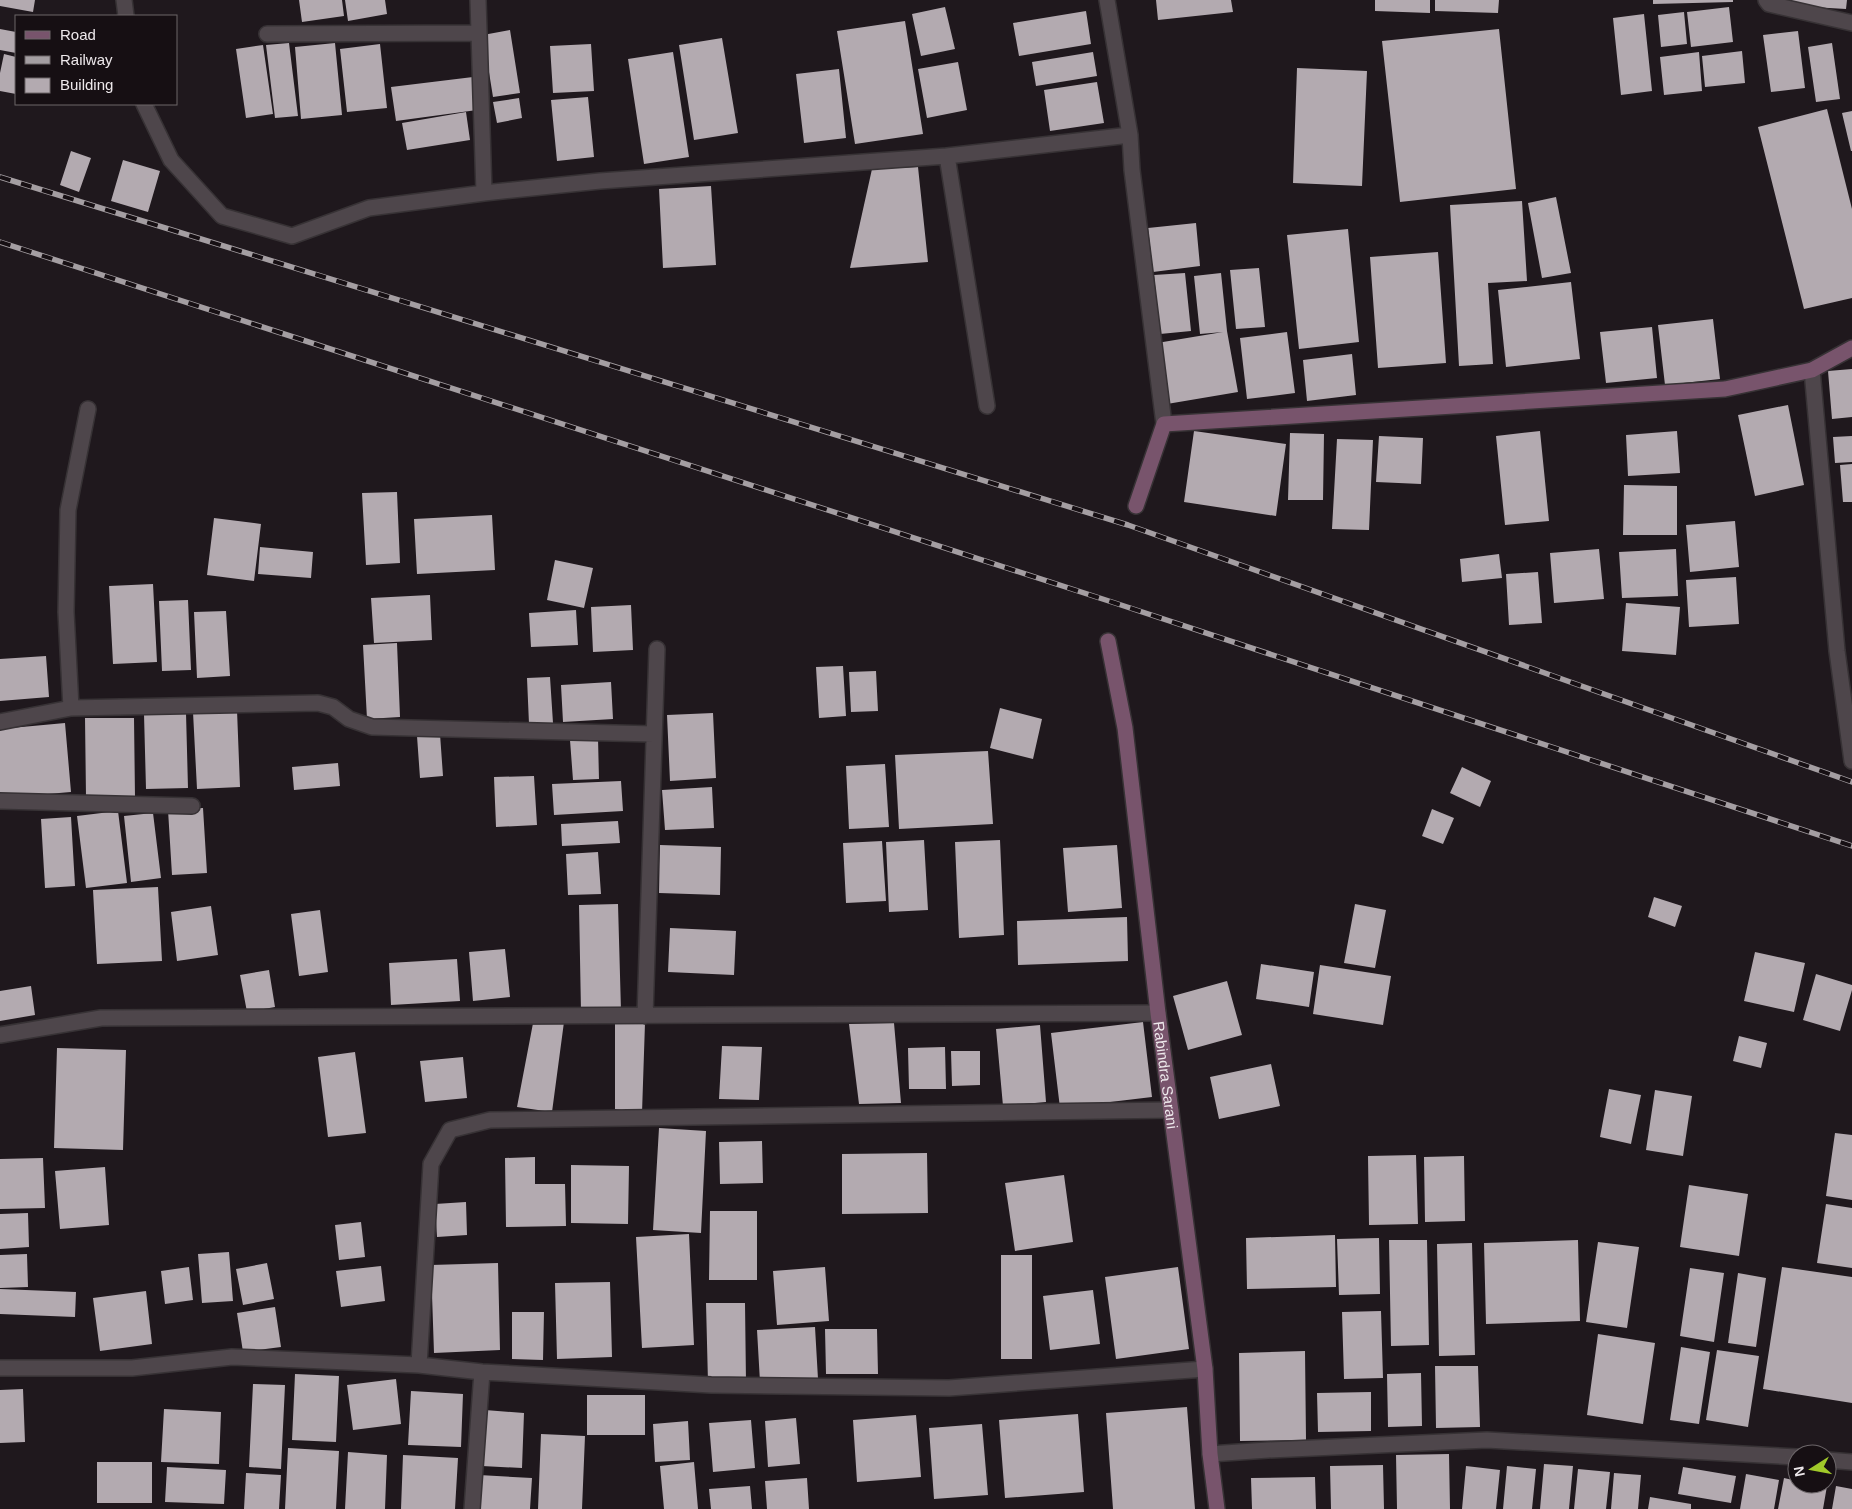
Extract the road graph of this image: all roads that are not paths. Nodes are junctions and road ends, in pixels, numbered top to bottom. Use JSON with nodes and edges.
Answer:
{"nodes":[{"id":1,"x":124,"y":0,"type":"edge"},
{"id":2,"x":478,"y":0,"type":"edge"},
{"id":3,"x":1107,"y":0,"type":"edge"},
{"id":4,"x":1766,"y":0,"type":"edge"},
{"id":5,"x":126,"y":15,"type":"edge"},
{"id":6,"x":1852,"y":23,"type":"edge"},
{"id":7,"x":478,"y":33,"type":"junction"},
{"id":8,"x":267,"y":34,"type":"dead end"},
{"id":9,"x":144,"y":105,"type":"edge"},
{"id":10,"x":1130,"y":135,"type":"junction"},
{"id":11,"x":947,"y":156,"type":"junction"},
{"id":12,"x":484,"y":193,"type":"junction"},
{"id":13,"x":1852,"y":348,"type":"edge"},
{"id":14,"x":1812,"y":370,"type":"junction"},
{"id":15,"x":987,"y":406,"type":"dead end"},
{"id":16,"x":88,"y":409,"type":"dead end"},
{"id":17,"x":1164,"y":424,"type":"junction"},
{"id":18,"x":1136,"y":506,"type":"dead end"},
{"id":19,"x":1108,"y":641,"type":"dead end"},
{"id":20,"x":657,"y":649,"type":"dead end"},
{"id":21,"x":1845,"y":651,"type":"edge"},
{"id":22,"x":71,"y":708,"type":"junction"},
{"id":23,"x":0,"y":722,"type":"edge"},
{"id":24,"x":654,"y":734,"type":"junction"},
{"id":25,"x":1852,"y":761,"type":"edge"},
{"id":26,"x":0,"y":801,"type":"edge"},
{"id":27,"x":192,"y":806,"type":"dead end"},
{"id":28,"x":1158,"y":1013,"type":"junction"},
{"id":29,"x":645,"y":1016,"type":"junction"},
{"id":30,"x":0,"y":1035,"type":"edge"},
{"id":31,"x":1170,"y":1110,"type":"junction"},
{"id":32,"x":419,"y":1365,"type":"junction"},
{"id":33,"x":0,"y":1368,"type":"edge"},
{"id":34,"x":1205,"y":1369,"type":"junction"},
{"id":35,"x":482,"y":1372,"type":"junction"},
{"id":36,"x":1210,"y":1454,"type":"junction"},
{"id":37,"x":1787,"y":1456,"type":"edge"},
{"id":38,"x":1837,"y":1460,"type":"edge"},
{"id":39,"x":1852,"y":1461,"type":"edge"},
{"id":40,"x":472,"y":1509,"type":"edge"},
{"id":41,"x":1217,"y":1509,"type":"edge"}],
"edges":[{"from":1,"to":5,"type":"street"},
{"from":2,"to":7,"type":"street"},
{"from":3,"to":10,"type":"street"},
{"from":4,"to":6,"type":"street"},
{"from":7,"to":8,"type":"street"},
{"from":7,"to":12,"type":"street"},
{"from":9,"to":12,"type":"street"},
{"from":10,"to":11,"type":"street"},
{"from":10,"to":17,"type":"street"},
{"from":11,"to":12,"type":"street"},
{"from":11,"to":15,"type":"street"},
{"from":13,"to":14,"type":"street"},
{"from":14,"to":17,"type":"street"},
{"from":14,"to":21,"type":"street"},
{"from":16,"to":22,"type":"street"},
{"from":17,"to":18,"type":"street"},
{"from":19,"to":28,"type":"street","name":"Rabindra Sarani"},
{"from":20,"to":24,"type":"street"},
{"from":21,"to":25,"type":"street"},
{"from":22,"to":23,"type":"street"},
{"from":22,"to":24,"type":"street"},
{"from":24,"to":29,"type":"street"},
{"from":26,"to":27,"type":"street"},
{"from":28,"to":29,"type":"street"},
{"from":28,"to":31,"type":"street","name":"Rabindra Sarani"},
{"from":29,"to":30,"type":"street"},
{"from":31,"to":32,"type":"street"},
{"from":31,"to":34,"type":"street","name":"Rabindra Sarani"},
{"from":32,"to":33,"type":"street"},
{"from":32,"to":35,"type":"street"},
{"from":34,"to":35,"type":"street"},
{"from":34,"to":36,"type":"street","name":"Rabindra Sarani"},
{"from":35,"to":40,"type":"street"},
{"from":36,"to":37,"type":"street"},
{"from":36,"to":41,"type":"street","name":"Rabindra Sarani"},
{"from":38,"to":39,"type":"street"}]}
